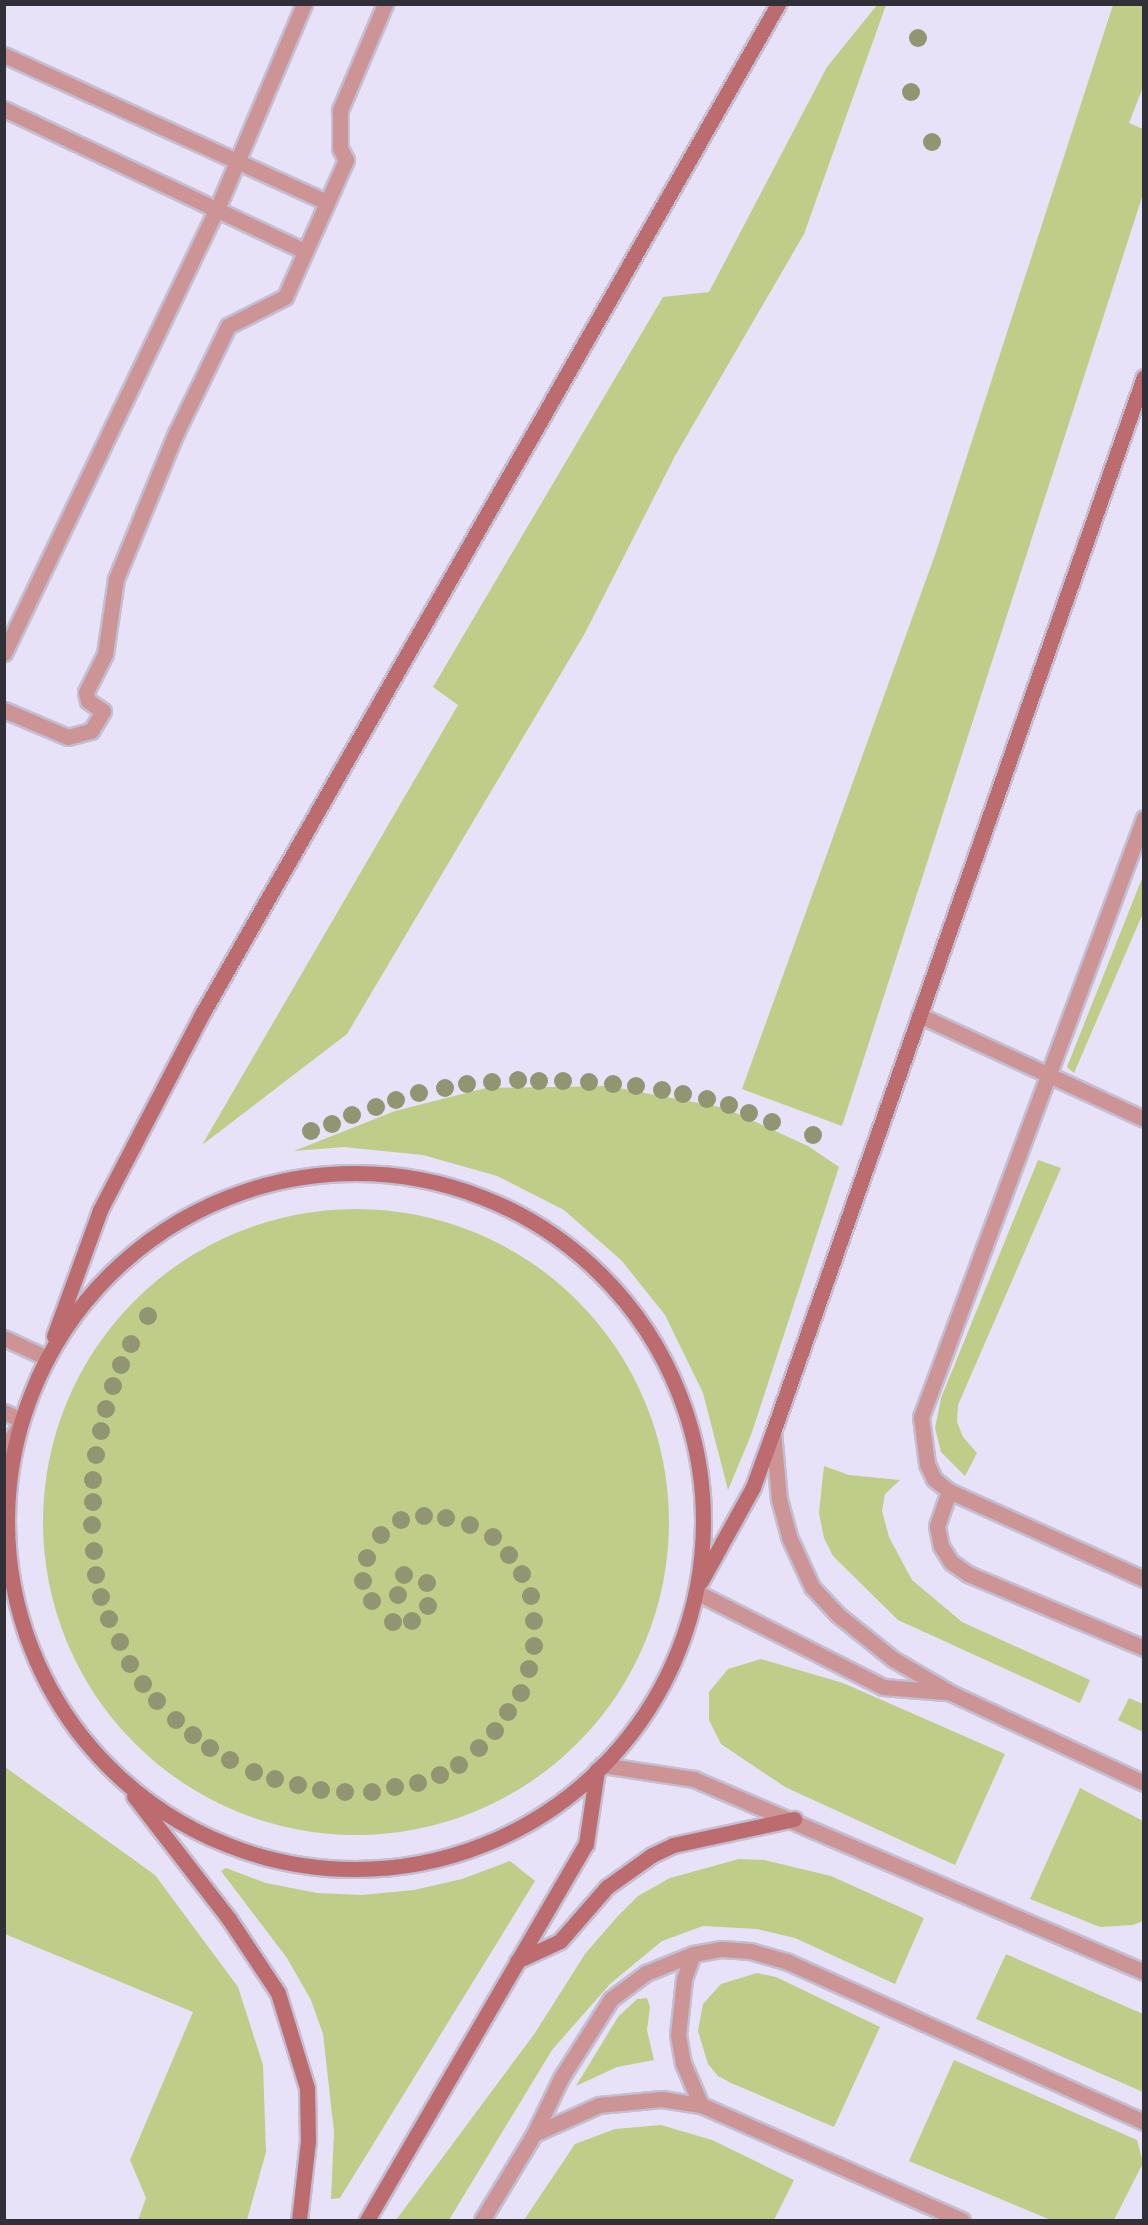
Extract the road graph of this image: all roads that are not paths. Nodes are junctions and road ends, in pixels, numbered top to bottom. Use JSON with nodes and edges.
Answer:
{"nodes":[{"id":1,"x":304,"y":4,"type":"edge"},
{"id":2,"x":385,"y":4,"type":"edge"},
{"id":3,"x":778,"y":4,"type":"edge"},
{"id":4,"x":4,"y":55,"type":"edge"},
{"id":5,"x":4,"y":109,"type":"edge"},
{"id":6,"x":237,"y":159,"type":"junction"},
{"id":7,"x":327,"y":202,"type":"junction"},
{"id":8,"x":217,"y":209,"type":"junction"},
{"id":9,"x":305,"y":251,"type":"junction"},
{"id":10,"x":1143,"y":377,"type":"edge"},
{"id":11,"x":4,"y":653,"type":"edge"},
{"id":12,"x":4,"y":710,"type":"edge"},
{"id":13,"x":1143,"y":818,"type":"edge"},
{"id":14,"x":919,"y":1015,"type":"junction"},
{"id":15,"x":1046,"y":1074,"type":"junction"},
{"id":16,"x":1143,"y":1119,"type":"edge"},
{"id":17,"x":4,"y":1338,"type":"edge"},
{"id":18,"x":48,"y":1356,"type":"junction"},
{"id":19,"x":4,"y":1412,"type":"edge"},
{"id":20,"x":20,"y":1423,"type":"junction"},
{"id":21,"x":773,"y":1432,"type":"junction"},
{"id":22,"x":4,"y":1451,"type":"edge"},
{"id":23,"x":949,"y":1491,"type":"junction"},
{"id":24,"x":1143,"y":1579,"type":"edge"},
{"id":25,"x":696,"y":1590,"type":"junction"},
{"id":26,"x":1143,"y":1648,"type":"edge"},
{"id":27,"x":951,"y":1693,"type":"junction"},
{"id":28,"x":600,"y":1768,"type":"junction"},
{"id":29,"x":121,"y":1779,"type":"junction"},
{"id":30,"x":1143,"y":1783,"type":"edge"},
{"id":31,"x":794,"y":1819,"type":"junction"},
{"id":32,"x":693,"y":1954,"type":"junction"},
{"id":33,"x":517,"y":1961,"type":"junction"},
{"id":34,"x":1143,"y":1972,"type":"edge"},
{"id":35,"x":701,"y":2105,"type":"junction"},
{"id":36,"x":1143,"y":2122,"type":"edge"},
{"id":37,"x":534,"y":2134,"type":"junction"},
{"id":38,"x":299,"y":2220,"type":"edge"},
{"id":39,"x":367,"y":2220,"type":"edge"},
{"id":40,"x":482,"y":2220,"type":"edge"},
{"id":41,"x":963,"y":2220,"type":"edge"}],
"edges":[{"from":1,"to":6,"type":"street"},
{"from":2,"to":7,"type":"street"},
{"from":3,"to":18,"type":"street"},
{"from":4,"to":6,"type":"street"},
{"from":5,"to":8,"type":"street"},
{"from":6,"to":7,"type":"street"},
{"from":6,"to":8,"type":"street"},
{"from":7,"to":9,"type":"street"},
{"from":8,"to":9,"type":"street"},
{"from":8,"to":11,"type":"street"},
{"from":9,"to":12,"type":"street"},
{"from":10,"to":14,"type":"street"},
{"from":13,"to":15,"type":"street"},
{"from":14,"to":15,"type":"street"},
{"from":14,"to":21,"type":"street"},
{"from":15,"to":16,"type":"street"},
{"from":15,"to":23,"type":"street"},
{"from":17,"to":18,"type":"street"},
{"from":18,"to":20,"type":"street"},
{"from":18,"to":25,"type":"street"},
{"from":19,"to":20,"type":"street"},
{"from":20,"to":22,"type":"street"},
{"from":20,"to":29,"type":"street"},
{"from":21,"to":25,"type":"street"},
{"from":21,"to":27,"type":"street"},
{"from":23,"to":24,"type":"street"},
{"from":23,"to":26,"type":"street"},
{"from":25,"to":27,"type":"street"},
{"from":25,"to":28,"type":"street"},
{"from":27,"to":30,"type":"street"},
{"from":28,"to":29,"type":"street"},
{"from":28,"to":31,"type":"street"},
{"from":28,"to":33,"type":"street"},
{"from":29,"to":38,"type":"street"},
{"from":31,"to":33,"type":"street"},
{"from":31,"to":34,"type":"street"},
{"from":32,"to":35,"type":"street"},
{"from":32,"to":36,"type":"street"},
{"from":32,"to":37,"type":"street"},
{"from":33,"to":39,"type":"street"},
{"from":35,"to":37,"type":"street"},
{"from":35,"to":41,"type":"street"},
{"from":37,"to":40,"type":"street"}]}
